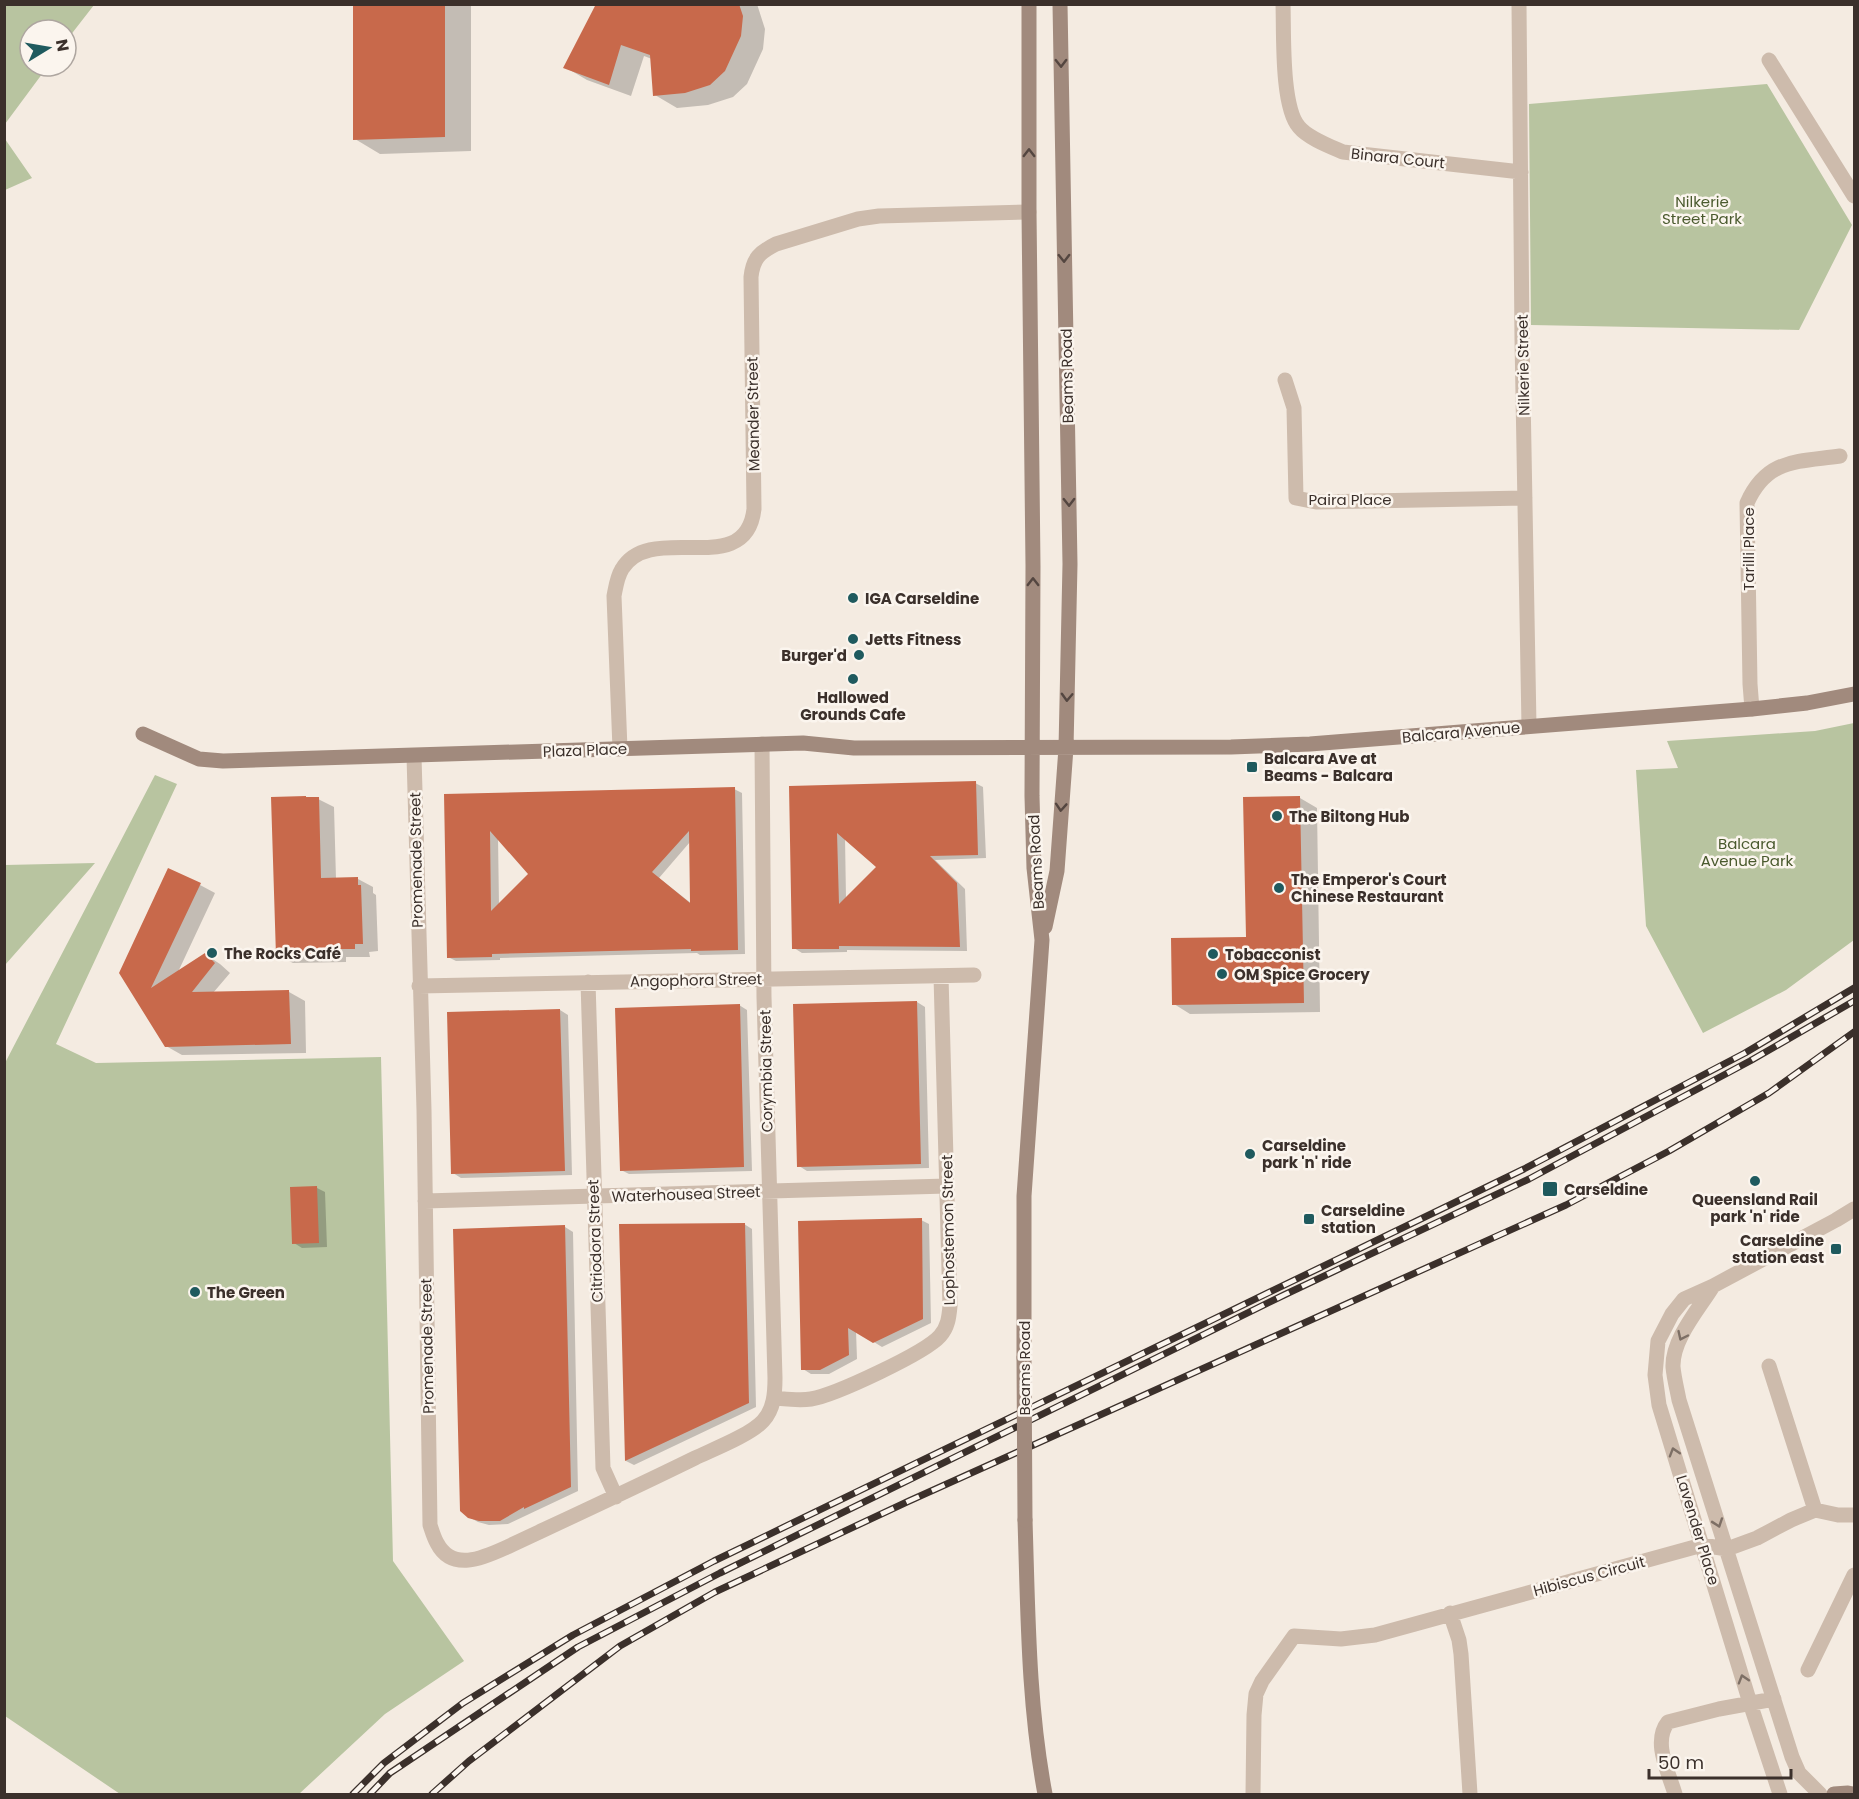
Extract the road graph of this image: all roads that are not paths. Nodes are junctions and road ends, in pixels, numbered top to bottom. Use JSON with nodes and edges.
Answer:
{"nodes":[{"id":1,"x":1029,"y":4,"type":"edge"},
{"id":2,"x":1060,"y":4,"type":"edge"},
{"id":3,"x":1283,"y":4,"type":"edge"},
{"id":4,"x":1519,"y":4,"type":"edge"},
{"id":5,"x":1769,"y":60,"type":"dead end"},
{"id":6,"x":1521,"y":172,"type":"junction"},
{"id":7,"x":1854,"y":196,"type":"edge"},
{"id":8,"x":1029,"y":212,"type":"junction"},
{"id":9,"x":1285,"y":380,"type":"dead end"},
{"id":10,"x":1840,"y":456,"type":"dead end"},
{"id":11,"x":1525,"y":498,"type":"junction"},
{"id":12,"x":1854,"y":694,"type":"edge"},
{"id":13,"x":1752,"y":709,"type":"junction"},
{"id":14,"x":1529,"y":726,"type":"junction"},
{"id":15,"x":143,"y":734,"type":"dead end"},
{"id":16,"x":762,"y":744,"type":"junction"},
{"id":17,"x":1033,"y":747,"type":"junction"},
{"id":18,"x":1066,"y":748,"type":"junction"},
{"id":19,"x":620,"y":749,"type":"junction"},
{"id":20,"x":414,"y":756,"type":"junction"},
{"id":21,"x":1042,"y":940,"type":"junction"},
{"id":22,"x":974,"y":975,"type":"dead end"},
{"id":23,"x":940,"y":976,"type":"junction"},
{"id":24,"x":764,"y":979,"type":"junction"},
{"id":25,"x":588,"y":982,"type":"junction"},
{"id":26,"x":419,"y":986,"type":"junction"},
{"id":27,"x":947,"y":1186,"type":"junction"},
{"id":28,"x":769,"y":1192,"type":"junction"},
{"id":29,"x":593,"y":1197,"type":"junction"},
{"id":30,"x":425,"y":1202,"type":"junction"},
{"id":31,"x":1854,"y":1209,"type":"edge"},
{"id":32,"x":1713,"y":1286,"type":"junction"},
{"id":33,"x":1769,"y":1366,"type":"dead end"},
{"id":34,"x":774,"y":1398,"type":"junction"},
{"id":35,"x":616,"y":1497,"type":"junction"},
{"id":36,"x":1815,"y":1510,"type":"junction"},
{"id":37,"x":1854,"y":1515,"type":"edge"},
{"id":38,"x":1702,"y":1545,"type":"junction"},
{"id":39,"x":1727,"y":1549,"type":"junction"},
{"id":40,"x":1854,"y":1575,"type":"edge"},
{"id":41,"x":1450,"y":1613,"type":"junction"},
{"id":42,"x":1808,"y":1670,"type":"dead end"},
{"id":43,"x":1774,"y":1700,"type":"junction"},
{"id":44,"x":1750,"y":1703,"type":"junction"},
{"id":45,"x":1045,"y":1794,"type":"edge"},
{"id":46,"x":1253,"y":1794,"type":"edge"},
{"id":47,"x":1470,"y":1794,"type":"edge"},
{"id":48,"x":1675,"y":1794,"type":"edge"},
{"id":49,"x":1780,"y":1794,"type":"edge"},
{"id":50,"x":1820,"y":1794,"type":"edge"}],
"edges":[{"from":8,"to":1,"type":"main road","name":"Beams Road","one_way":true},
{"from":2,"to":18,"type":"main road","name":"Beams Road","one_way":true},
{"from":3,"to":6,"type":"street","name":"Binara Court"},
{"from":4,"to":6,"type":"street","name":"Nilkerie Street"},
{"from":5,"to":7,"type":"street"},
{"from":6,"to":11,"type":"street","name":"Nilkerie Street"},
{"from":17,"to":8,"type":"main road","name":"Beams Road","one_way":true},
{"from":8,"to":19,"type":"street","name":"Meander Street"},
{"from":9,"to":11,"type":"street","name":"Paira Place"},
{"from":10,"to":13,"type":"street","name":"Tarilli Place"},
{"from":11,"to":14,"type":"street","name":"Nilkerie Street"},
{"from":12,"to":13,"type":"main road","name":"Balcara Avenue"},
{"from":13,"to":14,"type":"main road","name":"Balcara Avenue"},
{"from":14,"to":18,"type":"main road","name":"Balcara Avenue"},
{"from":15,"to":20,"type":"main road","name":"Plaza Place"},
{"from":16,"to":17,"type":"main road","name":"Plaza Place"},
{"from":16,"to":19,"type":"main road","name":"Plaza Place"},
{"from":16,"to":24,"type":"street","name":"Corymbia Street"},
{"from":17,"to":18,"type":"main road"},
{"from":17,"to":21,"type":"main road","name":"Beams Road"},
{"from":18,"to":21,"type":"main road","name":"Beams Road","one_way":true},
{"from":19,"to":20,"type":"main road","name":"Plaza Place"},
{"from":20,"to":26,"type":"street","name":"Promenade Street"},
{"from":21,"to":45,"type":"main road","name":"Beams Road","bridge":true},
{"from":22,"to":23,"type":"street","name":"Angophora Street"},
{"from":23,"to":24,"type":"street","name":"Angophora Street"},
{"from":23,"to":27,"type":"street","name":"Lophostemon Street"},
{"from":24,"to":25,"type":"street","name":"Angophora Street"},
{"from":24,"to":28,"type":"street","name":"Corymbia Street"},
{"from":25,"to":26,"type":"street","name":"Angophora Street"},
{"from":25,"to":29,"type":"street","name":"Citriodora Street"},
{"from":26,"to":30,"type":"street","name":"Promenade Street"},
{"from":27,"to":28,"type":"street","name":"Waterhousea Street"},
{"from":27,"to":34,"type":"street","name":"Lophostemon Street"},
{"from":28,"to":29,"type":"street","name":"Waterhousea Street"},
{"from":28,"to":34,"type":"street","name":"Corymbia Street"},
{"from":29,"to":30,"type":"street","name":"Waterhousea Street"},
{"from":29,"to":35,"type":"street","name":"Citriodora Street"},
{"from":30,"to":35,"type":"street","name":"Promenade Street"},
{"from":31,"to":32,"type":"street","name":"Lavender Place"},
{"from":38,"to":32,"type":"street","name":"Lavender Place","one_way":true},
{"from":32,"to":39,"type":"street","name":"Lavender Place","one_way":true},
{"from":33,"to":36,"type":"street"},
{"from":34,"to":35,"type":"street","name":"Promenade Street"},
{"from":36,"to":37,"type":"street"},
{"from":36,"to":39,"type":"street"},
{"from":38,"to":39,"type":"street","name":"Hibiscus Circuit"},
{"from":38,"to":41,"type":"street","name":"Hibiscus Circuit"},
{"from":44,"to":38,"type":"street","name":"Lavender Place","one_way":true},
{"from":39,"to":43,"type":"street","name":"Lavender Place"},
{"from":40,"to":42,"type":"street"},
{"from":41,"to":46,"type":"street","name":"Hibiscus Circuit"},
{"from":41,"to":47,"type":"street"},
{"from":43,"to":44,"type":"street"},
{"from":43,"to":50,"type":"street","name":"Lavender Place"},
{"from":44,"to":48,"type":"street"},
{"from":44,"to":49,"type":"street","name":"Lavender Place"}]}
